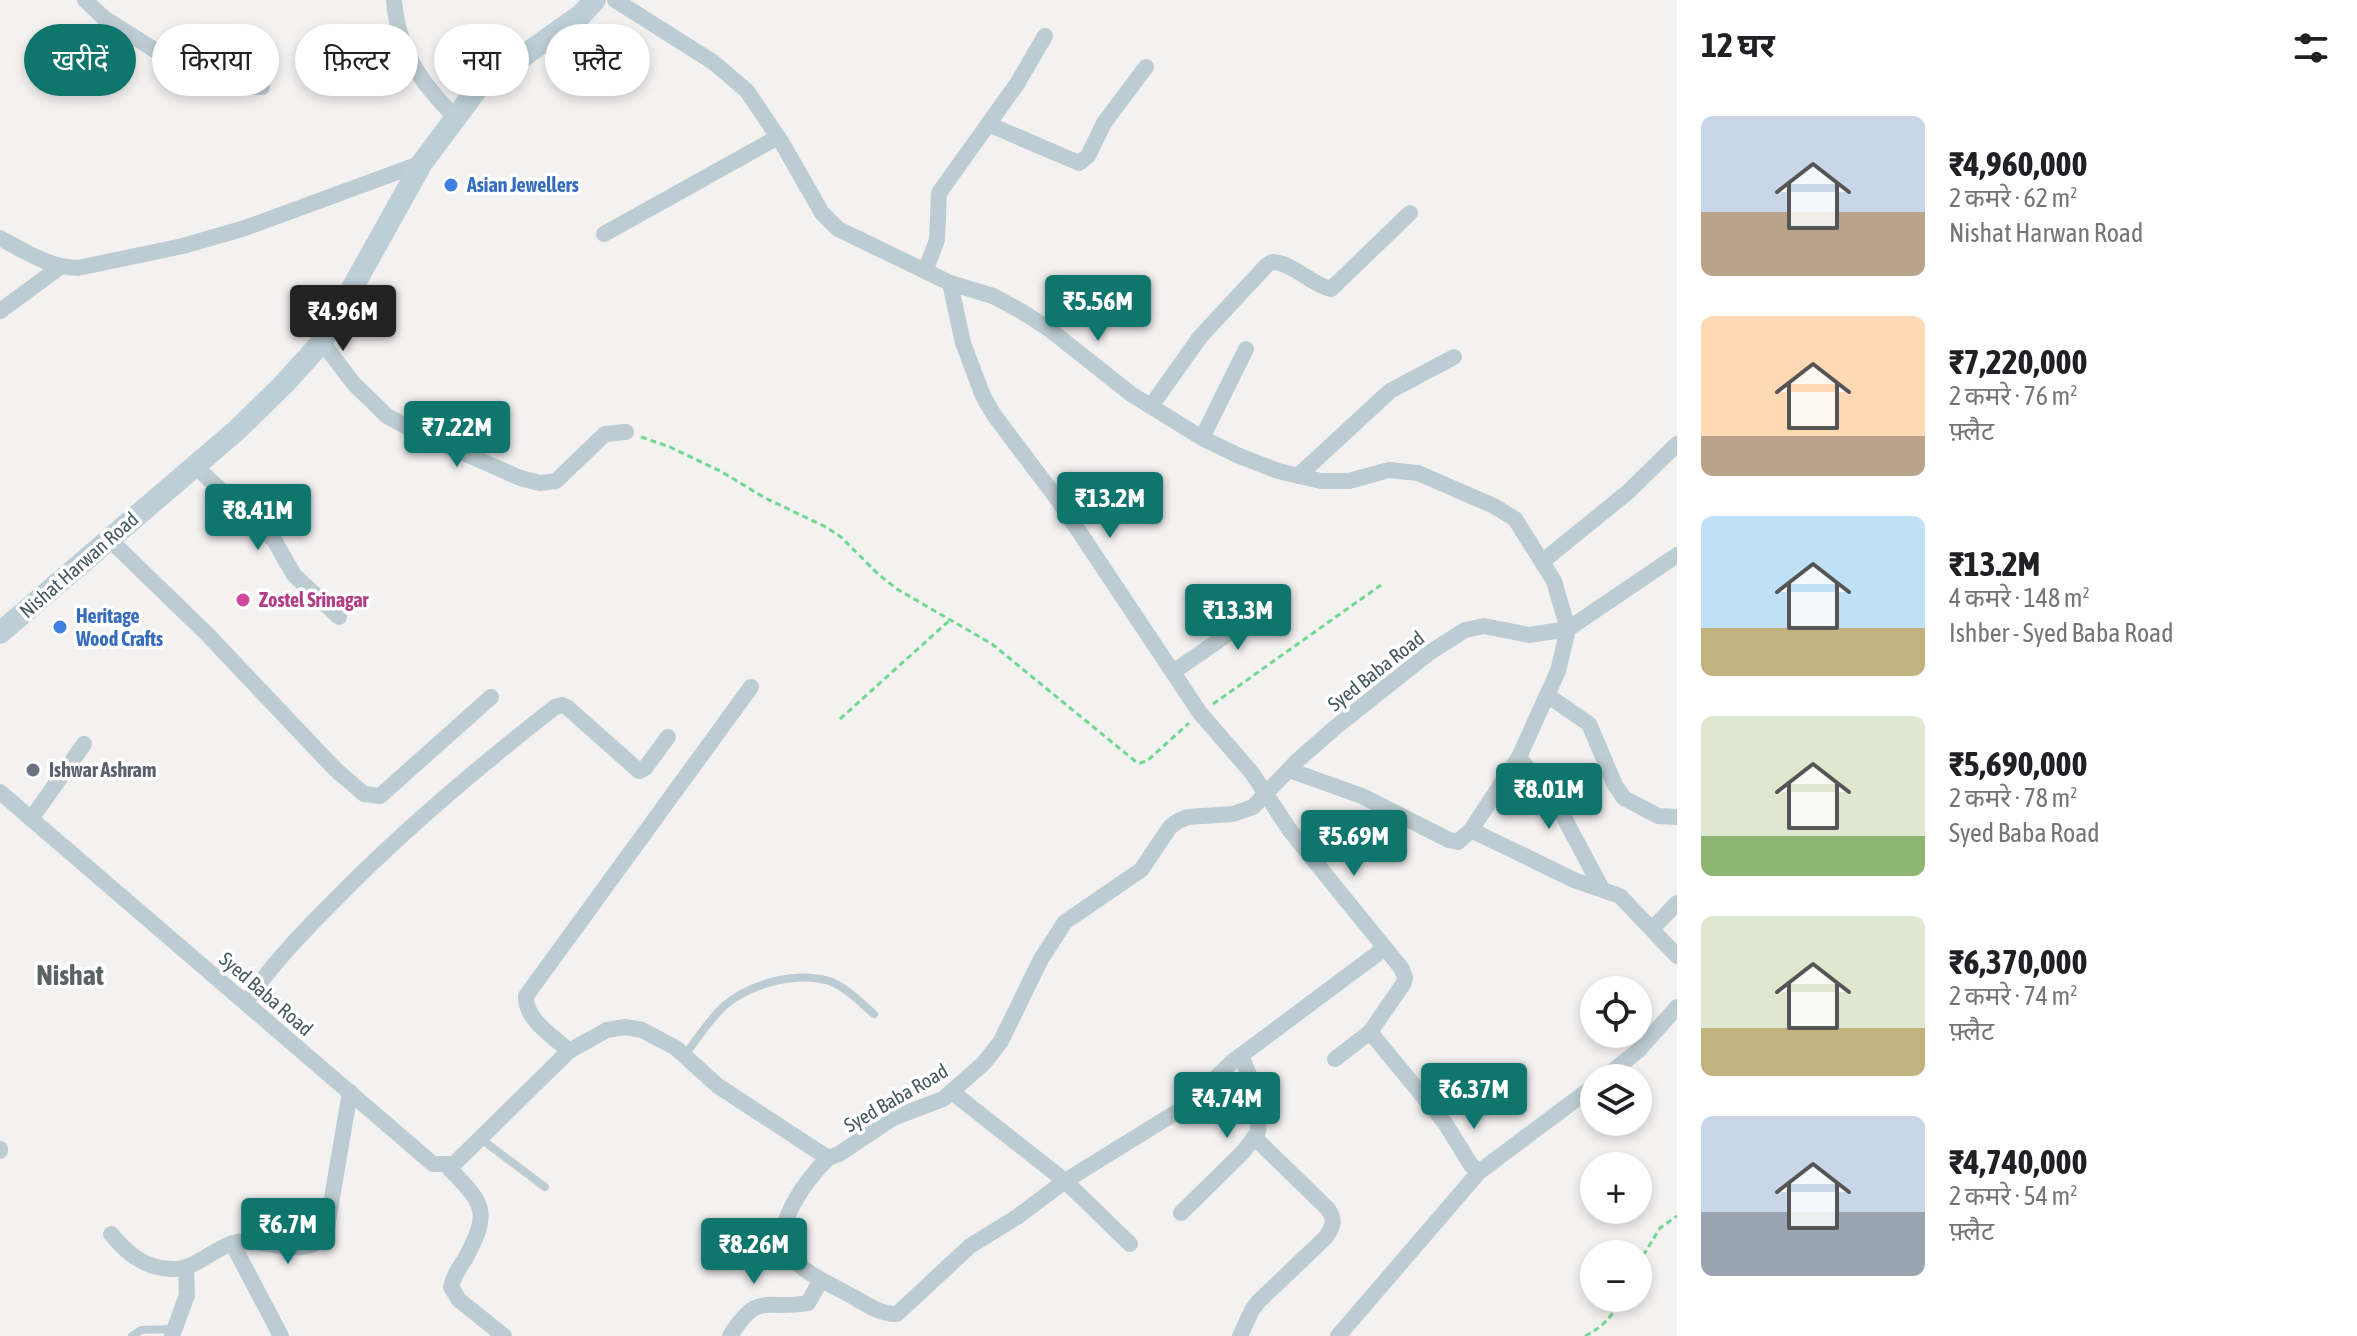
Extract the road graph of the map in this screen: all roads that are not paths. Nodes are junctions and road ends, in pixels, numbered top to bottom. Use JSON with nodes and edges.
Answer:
{"nodes":[{"id":1,"x":85,"y":0,"type":"edge"},
{"id":2,"x":394,"y":0,"type":"edge"},
{"id":3,"x":615,"y":0,"type":"edge"},
{"id":4,"x":592,"y":1,"type":"edge"},
{"id":5,"x":1045,"y":36,"type":"dead end"},
{"id":6,"x":152,"y":48,"type":"edge"},
{"id":7,"x":1146,"y":67,"type":"dead end"},
{"id":8,"x":456,"y":118,"type":"junction"},
{"id":9,"x":988,"y":124,"type":"junction"},
{"id":10,"x":778,"y":137,"type":"junction"},
{"id":11,"x":422,"y":163,"type":"junction"},
{"id":12,"x":1410,"y":213,"type":"dead end"},
{"id":13,"x":604,"y":234,"type":"dead end"},
{"id":14,"x":0,"y":238,"type":"edge"},
{"id":15,"x":60,"y":267,"type":"junction"},
{"id":16,"x":926,"y":269,"type":"junction"},
{"id":17,"x":950,"y":283,"type":"junction"},
{"id":18,"x":0,"y":311,"type":"edge"},
{"id":19,"x":322,"y":342,"type":"junction"},
{"id":20,"x":1246,"y":349,"type":"dead end"},
{"id":21,"x":1454,"y":357,"type":"dead end"},
{"id":22,"x":1151,"y":406,"type":"junction"},
{"id":23,"x":626,"y":432,"type":"road end"},
{"id":24,"x":1202,"y":438,"type":"junction"},
{"id":25,"x":1677,"y":444,"type":"edge"},
{"id":26,"x":194,"y":465,"type":"junction"},
{"id":27,"x":1298,"y":476,"type":"junction"},
{"id":28,"x":109,"y":539,"type":"junction"},
{"id":29,"x":1677,"y":555,"type":"edge"},
{"id":30,"x":1543,"y":561,"type":"junction"},
{"id":31,"x":1280,"y":598,"type":"dead end"},
{"id":32,"x":339,"y":617,"type":"dead end"},
{"id":33,"x":1568,"y":629,"type":"junction"},
{"id":34,"x":0,"y":633,"type":"edge"},
{"id":35,"x":1173,"y":672,"type":"junction"},
{"id":36,"x":751,"y":687,"type":"dead end"},
{"id":37,"x":1547,"y":695,"type":"junction"},
{"id":38,"x":491,"y":697,"type":"dead end"},
{"id":39,"x":668,"y":737,"type":"dead end"},
{"id":40,"x":84,"y":744,"type":"dead end"},
{"id":41,"x":1519,"y":757,"type":"junction"},
{"id":42,"x":1289,"y":770,"type":"junction"},
{"id":43,"x":0,"y":792,"type":"edge"},
{"id":44,"x":1266,"y":796,"type":"junction"},
{"id":45,"x":1677,"y":817,"type":"edge"},
{"id":46,"x":31,"y":819,"type":"junction"},
{"id":47,"x":1471,"y":830,"type":"junction"},
{"id":48,"x":1602,"y":889,"type":"junction"},
{"id":49,"x":1677,"y":903,"type":"edge"},
{"id":50,"x":1652,"y":929,"type":"junction"},
{"id":51,"x":1385,"y":948,"type":"junction"},
{"id":52,"x":1677,"y":956,"type":"edge"},
{"id":53,"x":246,"y":1002,"type":"junction"},
{"id":54,"x":1677,"y":1007,"type":"edge"},
{"id":55,"x":874,"y":1014,"type":"dead end"},
{"id":56,"x":1370,"y":1032,"type":"junction"},
{"id":57,"x":569,"y":1051,"type":"junction"},
{"id":58,"x":684,"y":1056,"type":"junction"},
{"id":59,"x":1241,"y":1056,"type":"junction"},
{"id":60,"x":1335,"y":1059,"type":"dead end"},
{"id":61,"x":1622,"y":1064,"type":"edge"},
{"id":62,"x":350,"y":1092,"type":"junction"},
{"id":63,"x":952,"y":1092,"type":"junction"},
{"id":64,"x":1580,"y":1097,"type":"edge"},
{"id":65,"x":1255,"y":1138,"type":"junction"},
{"id":66,"x":481,"y":1139,"type":"junction"},
{"id":67,"x":828,"y":1158,"type":"junction"},
{"id":68,"x":447,"y":1166,"type":"junction"},
{"id":69,"x":1479,"y":1172,"type":"junction"},
{"id":70,"x":1065,"y":1181,"type":"junction"},
{"id":71,"x":545,"y":1187,"type":"dead end"},
{"id":72,"x":1181,"y":1213,"type":"dead end"},
{"id":73,"x":111,"y":1234,"type":"dead end"},
{"id":74,"x":232,"y":1243,"type":"junction"},
{"id":75,"x":1130,"y":1244,"type":"dead end"},
{"id":76,"x":186,"y":1267,"type":"junction"},
{"id":77,"x":821,"y":1280,"type":"junction"},
{"id":78,"x":173,"y":1333,"type":"edge"},
{"id":79,"x":132,"y":1336,"type":"edge"},
{"id":80,"x":281,"y":1336,"type":"edge"},
{"id":81,"x":504,"y":1336,"type":"edge"},
{"id":82,"x":730,"y":1336,"type":"edge"},
{"id":83,"x":1240,"y":1336,"type":"edge"},
{"id":84,"x":1338,"y":1336,"type":"edge"}],
"edges":[{"from":1,"to":6,"type":"street"},
{"from":2,"to":8,"type":"street"},
{"from":3,"to":10,"type":"street"},
{"from":4,"to":8,"type":"main road","name":"Nishat Harwan Road"},
{"from":5,"to":9,"type":"street"},
{"from":7,"to":9,"type":"street"},
{"from":8,"to":11,"type":"main road","name":"Nishat Harwan Road"},
{"from":9,"to":16,"type":"street"},
{"from":10,"to":13,"type":"street"},
{"from":10,"to":16,"type":"street"},
{"from":11,"to":15,"type":"street"},
{"from":11,"to":19,"type":"main road","name":"Nishat Harwan Road"},
{"from":12,"to":22,"type":"street"},
{"from":14,"to":15,"type":"street"},
{"from":15,"to":18,"type":"street"},
{"from":16,"to":17,"type":"street"},
{"from":17,"to":22,"type":"street"},
{"from":17,"to":35,"type":"street"},
{"from":19,"to":23,"type":"street"},
{"from":19,"to":26,"type":"main road","name":"Nishat Harwan Road"},
{"from":20,"to":24,"type":"street"},
{"from":21,"to":27,"type":"street"},
{"from":22,"to":24,"type":"street"},
{"from":24,"to":27,"type":"street"},
{"from":25,"to":30,"type":"street"},
{"from":26,"to":28,"type":"main road","name":"Nishat Harwan Road"},
{"from":26,"to":32,"type":"street"},
{"from":27,"to":30,"type":"street"},
{"from":28,"to":34,"type":"main road","name":"Nishat Harwan Road"},
{"from":28,"to":38,"type":"street"},
{"from":29,"to":33,"type":"street","name":"Syed Baba Road"},
{"from":30,"to":33,"type":"street"},
{"from":31,"to":35,"type":"street"},
{"from":33,"to":37,"type":"street"},
{"from":33,"to":42,"type":"street","name":"Syed Baba Road"},
{"from":35,"to":44,"type":"street"},
{"from":36,"to":57,"type":"street"},
{"from":37,"to":41,"type":"street"},
{"from":37,"to":45,"type":"street"},
{"from":39,"to":53,"type":"street"},
{"from":40,"to":46,"type":"street"},
{"from":41,"to":47,"type":"street"},
{"from":41,"to":48,"type":"street"},
{"from":42,"to":44,"type":"street","name":"Syed Baba Road"},
{"from":42,"to":47,"type":"street"},
{"from":43,"to":46,"type":"street","name":"Syed Baba Road"},
{"from":44,"to":51,"type":"street"},
{"from":44,"to":63,"type":"street","name":"Syed Baba Road"},
{"from":46,"to":53,"type":"street","name":"Syed Baba Road"},
{"from":47,"to":48,"type":"street"},
{"from":48,"to":50,"type":"street"},
{"from":49,"to":50,"type":"street"},
{"from":50,"to":52,"type":"street"},
{"from":51,"to":56,"type":"street"},
{"from":51,"to":59,"type":"street"},
{"from":53,"to":62,"type":"street","name":"Syed Baba Road"},
{"from":54,"to":61,"type":"street"},
{"from":55,"to":58,"type":"lane"},
{"from":56,"to":60,"type":"street"},
{"from":56,"to":69,"type":"street"},
{"from":57,"to":58,"type":"street"},
{"from":57,"to":66,"type":"street"},
{"from":58,"to":67,"type":"street"},
{"from":59,"to":65,"type":"street"},
{"from":59,"to":70,"type":"street"},
{"from":62,"to":68,"type":"street","name":"Syed Baba Road"},
{"from":62,"to":74,"type":"street"},
{"from":63,"to":67,"type":"street","name":"Syed Baba Road"},
{"from":63,"to":70,"type":"street"},
{"from":64,"to":69,"type":"street"},
{"from":65,"to":72,"type":"street"},
{"from":65,"to":83,"type":"street"},
{"from":66,"to":68,"type":"street"},
{"from":66,"to":71,"type":"lane"},
{"from":67,"to":77,"type":"street","name":"Syed Baba Road"},
{"from":68,"to":81,"type":"street","name":"Syed Baba Road"},
{"from":69,"to":84,"type":"street"},
{"from":70,"to":75,"type":"street"},
{"from":70,"to":77,"type":"street","name":"Syed Baba Road"},
{"from":73,"to":76,"type":"street"},
{"from":74,"to":76,"type":"street"},
{"from":74,"to":80,"type":"street"},
{"from":76,"to":78,"type":"street"},
{"from":77,"to":82,"type":"street"},
{"from":78,"to":79,"type":"lane"}]}
